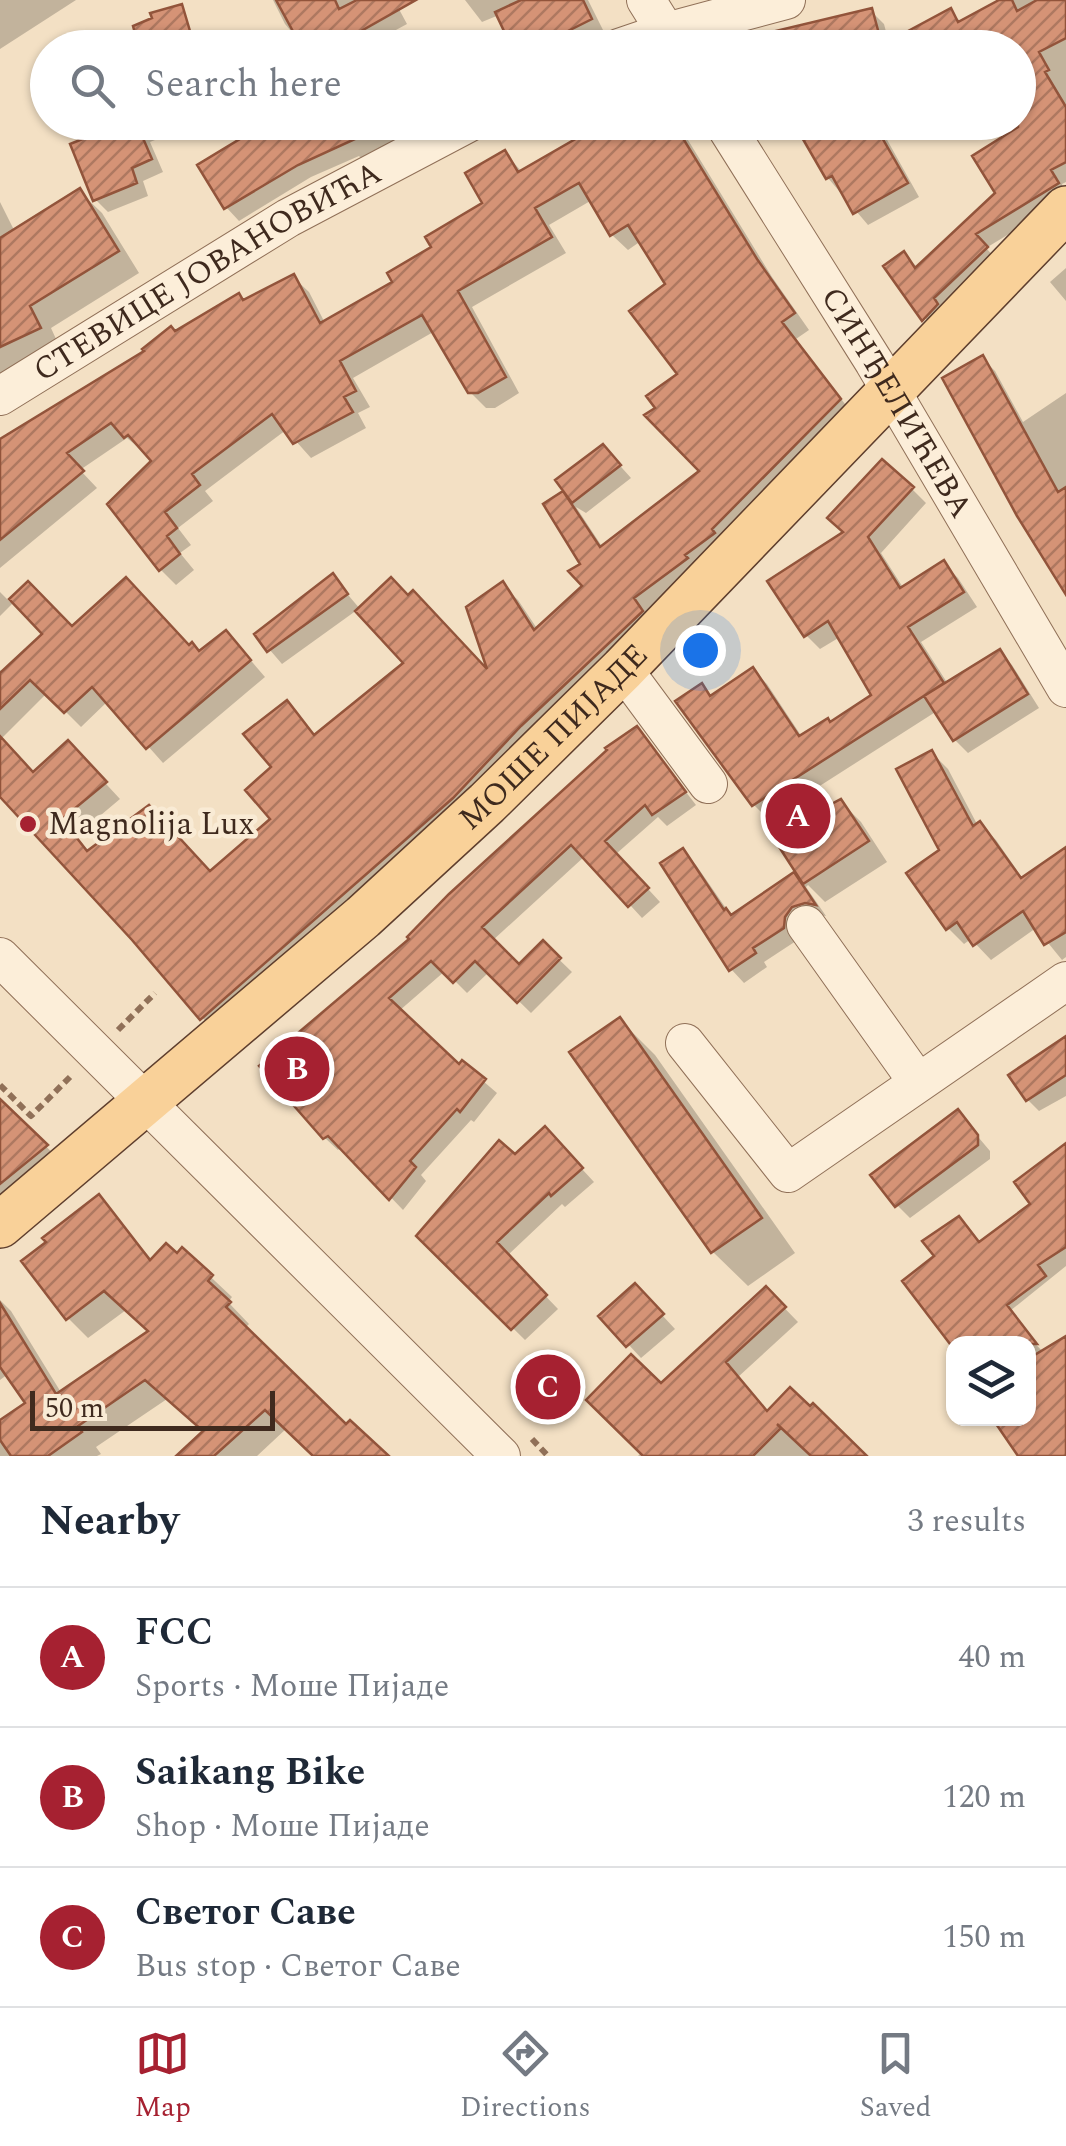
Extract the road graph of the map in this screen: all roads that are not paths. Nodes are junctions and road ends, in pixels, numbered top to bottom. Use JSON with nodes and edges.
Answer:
{"nodes":[{"id":1,"x":786,"y":0,"type":"edge"},
{"id":2,"x":662,"y":26,"type":"edge"},
{"id":3,"x":436,"y":140,"type":"edge"},
{"id":4,"x":734,"y":140,"type":"edge"},
{"id":5,"x":1066,"y":209,"type":"edge"},
{"id":6,"x":892,"y":392,"type":"junction"},
{"id":7,"x":0,"y":396,"type":"edge"},
{"id":8,"x":623,"y":669,"type":"junction"},
{"id":9,"x":1066,"y":688,"type":"edge"},
{"id":10,"x":708,"y":784,"type":"dead end"},
{"id":11,"x":806,"y":925,"type":"dead end"},
{"id":12,"x":0,"y":957,"type":"edge"},
{"id":13,"x":1066,"y":981,"type":"edge"},
{"id":14,"x":685,"y":1042,"type":"dead end"},
{"id":15,"x":918,"y":1082,"type":"junction"},
{"id":16,"x":148,"y":1102,"type":"junction"},
{"id":17,"x":0,"y":1225,"type":"edge"},
{"id":18,"x":500,"y":1456,"type":"edge"}],
"edges":[{"from":1,"to":2,"type":"street"},
{"from":3,"to":7,"type":"street","name":"СТЕВИЦЕ ЈОВАНОВИЋА"},
{"from":4,"to":6,"type":"street","name":"СИНЂЕЛИЋЕВА"},
{"from":5,"to":6,"type":"main road","name":"МОШЕ ПИЈАДЕ"},
{"from":6,"to":8,"type":"main road","name":"МОШЕ ПИЈАДЕ"},
{"from":6,"to":9,"type":"street","name":"СИНЂЕЛИЋЕВА"},
{"from":8,"to":10,"type":"street"},
{"from":8,"to":16,"type":"main road","name":"МОШЕ ПИЈАДЕ"},
{"from":11,"to":15,"type":"street"},
{"from":12,"to":16,"type":"street"},
{"from":13,"to":15,"type":"street"},
{"from":14,"to":15,"type":"street"},
{"from":16,"to":17,"type":"main road","name":"МОШЕ ПИЈАДЕ"},
{"from":16,"to":18,"type":"street"}]}
